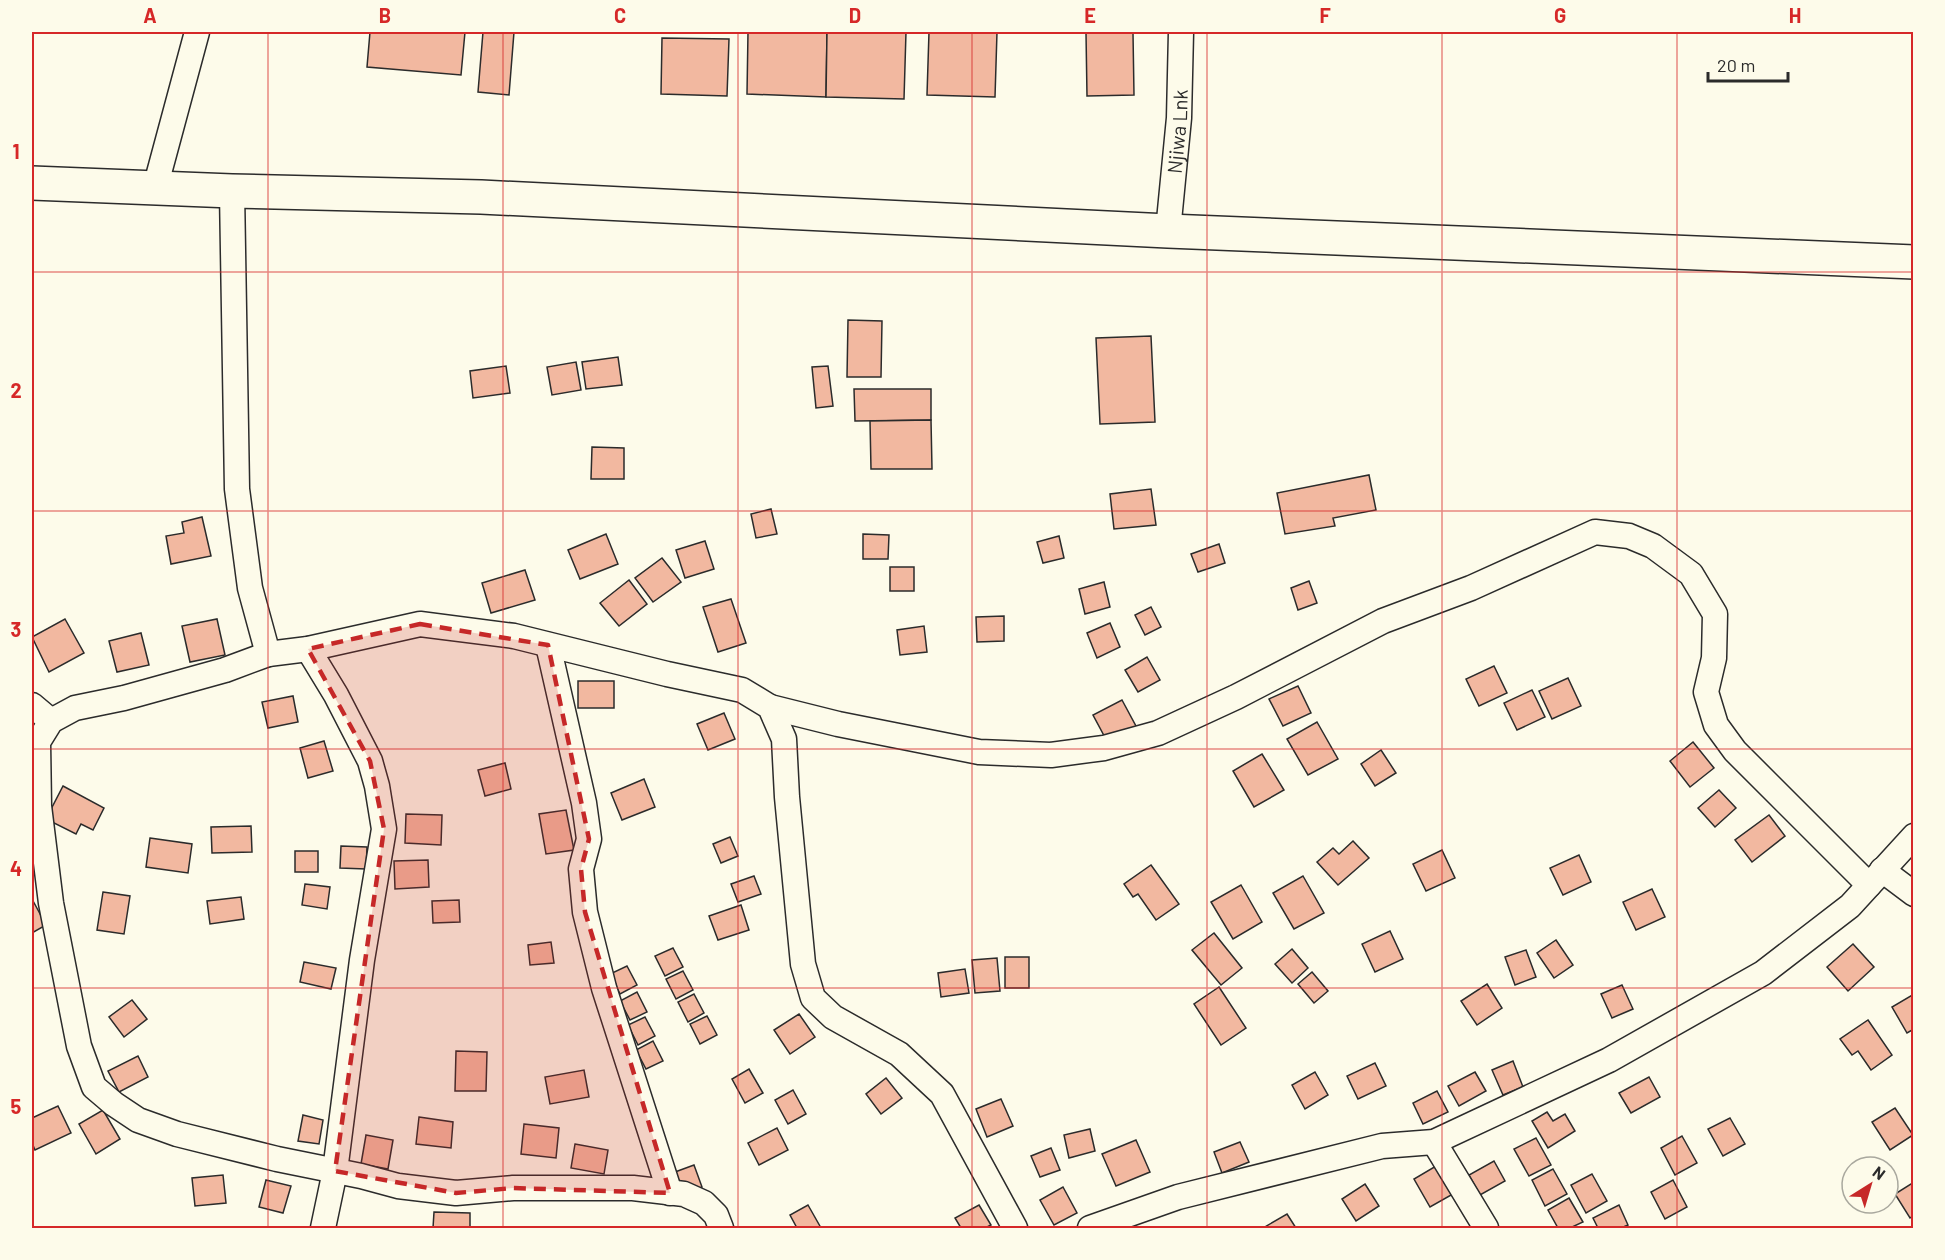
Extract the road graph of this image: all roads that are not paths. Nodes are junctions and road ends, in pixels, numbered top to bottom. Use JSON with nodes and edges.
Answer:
{"nodes":[{"id":1,"x":197,"y":32,"type":"edge"},
{"id":2,"x":1181,"y":32,"type":"edge"},
{"id":3,"x":32,"y":183,"type":"edge"},
{"id":4,"x":155,"y":188,"type":"junction"},
{"id":5,"x":232,"y":191,"type":"junction"},
{"id":6,"x":1168,"y":231,"type":"junction"},
{"id":7,"x":1914,"y":262,"type":"edge"},
{"id":8,"x":548,"y":645,"type":"junction"},
{"id":9,"x":308,"y":649,"type":"junction"},
{"id":10,"x":268,"y":654,"type":"junction"},
{"id":11,"x":32,"y":705,"type":"edge"},
{"id":12,"x":770,"y":707,"type":"junction"},
{"id":13,"x":51,"y":721,"type":"junction"},
{"id":14,"x":1914,"y":836,"type":"edge"},
{"id":15,"x":1876,"y":878,"type":"junction"},
{"id":16,"x":1914,"y":894,"type":"edge"},
{"id":17,"x":1434,"y":1142,"type":"junction"},
{"id":18,"x":335,"y":1171,"type":"junction"},
{"id":19,"x":670,"y":1192,"type":"junction"},
{"id":20,"x":324,"y":1228,"type":"edge"},
{"id":21,"x":721,"y":1228,"type":"edge"},
{"id":22,"x":1015,"y":1228,"type":"edge"},
{"id":23,"x":1090,"y":1228,"type":"edge"},
{"id":24,"x":1486,"y":1228,"type":"edge"}],
"edges":[{"from":1,"to":4,"type":"street"},
{"from":2,"to":6,"type":"street","name":"Njiwa Lnk"},
{"from":3,"to":4,"type":"highway"},
{"from":4,"to":5,"type":"highway"},
{"from":5,"to":6,"type":"highway"},
{"from":5,"to":10,"type":"street"},
{"from":6,"to":7,"type":"highway"},
{"from":8,"to":9,"type":"street"},
{"from":8,"to":12,"type":"street"},
{"from":8,"to":19,"type":"street"},
{"from":9,"to":10,"type":"street"},
{"from":9,"to":18,"type":"street"},
{"from":10,"to":13,"type":"street"},
{"from":11,"to":13,"type":"street"},
{"from":12,"to":15,"type":"street"},
{"from":12,"to":22,"type":"street"},
{"from":13,"to":18,"type":"street"},
{"from":14,"to":15,"type":"street"},
{"from":15,"to":16,"type":"street"},
{"from":15,"to":17,"type":"street"},
{"from":17,"to":23,"type":"street"},
{"from":17,"to":24,"type":"street"},
{"from":18,"to":19,"type":"street"},
{"from":18,"to":20,"type":"street"},
{"from":19,"to":21,"type":"street"}]}
